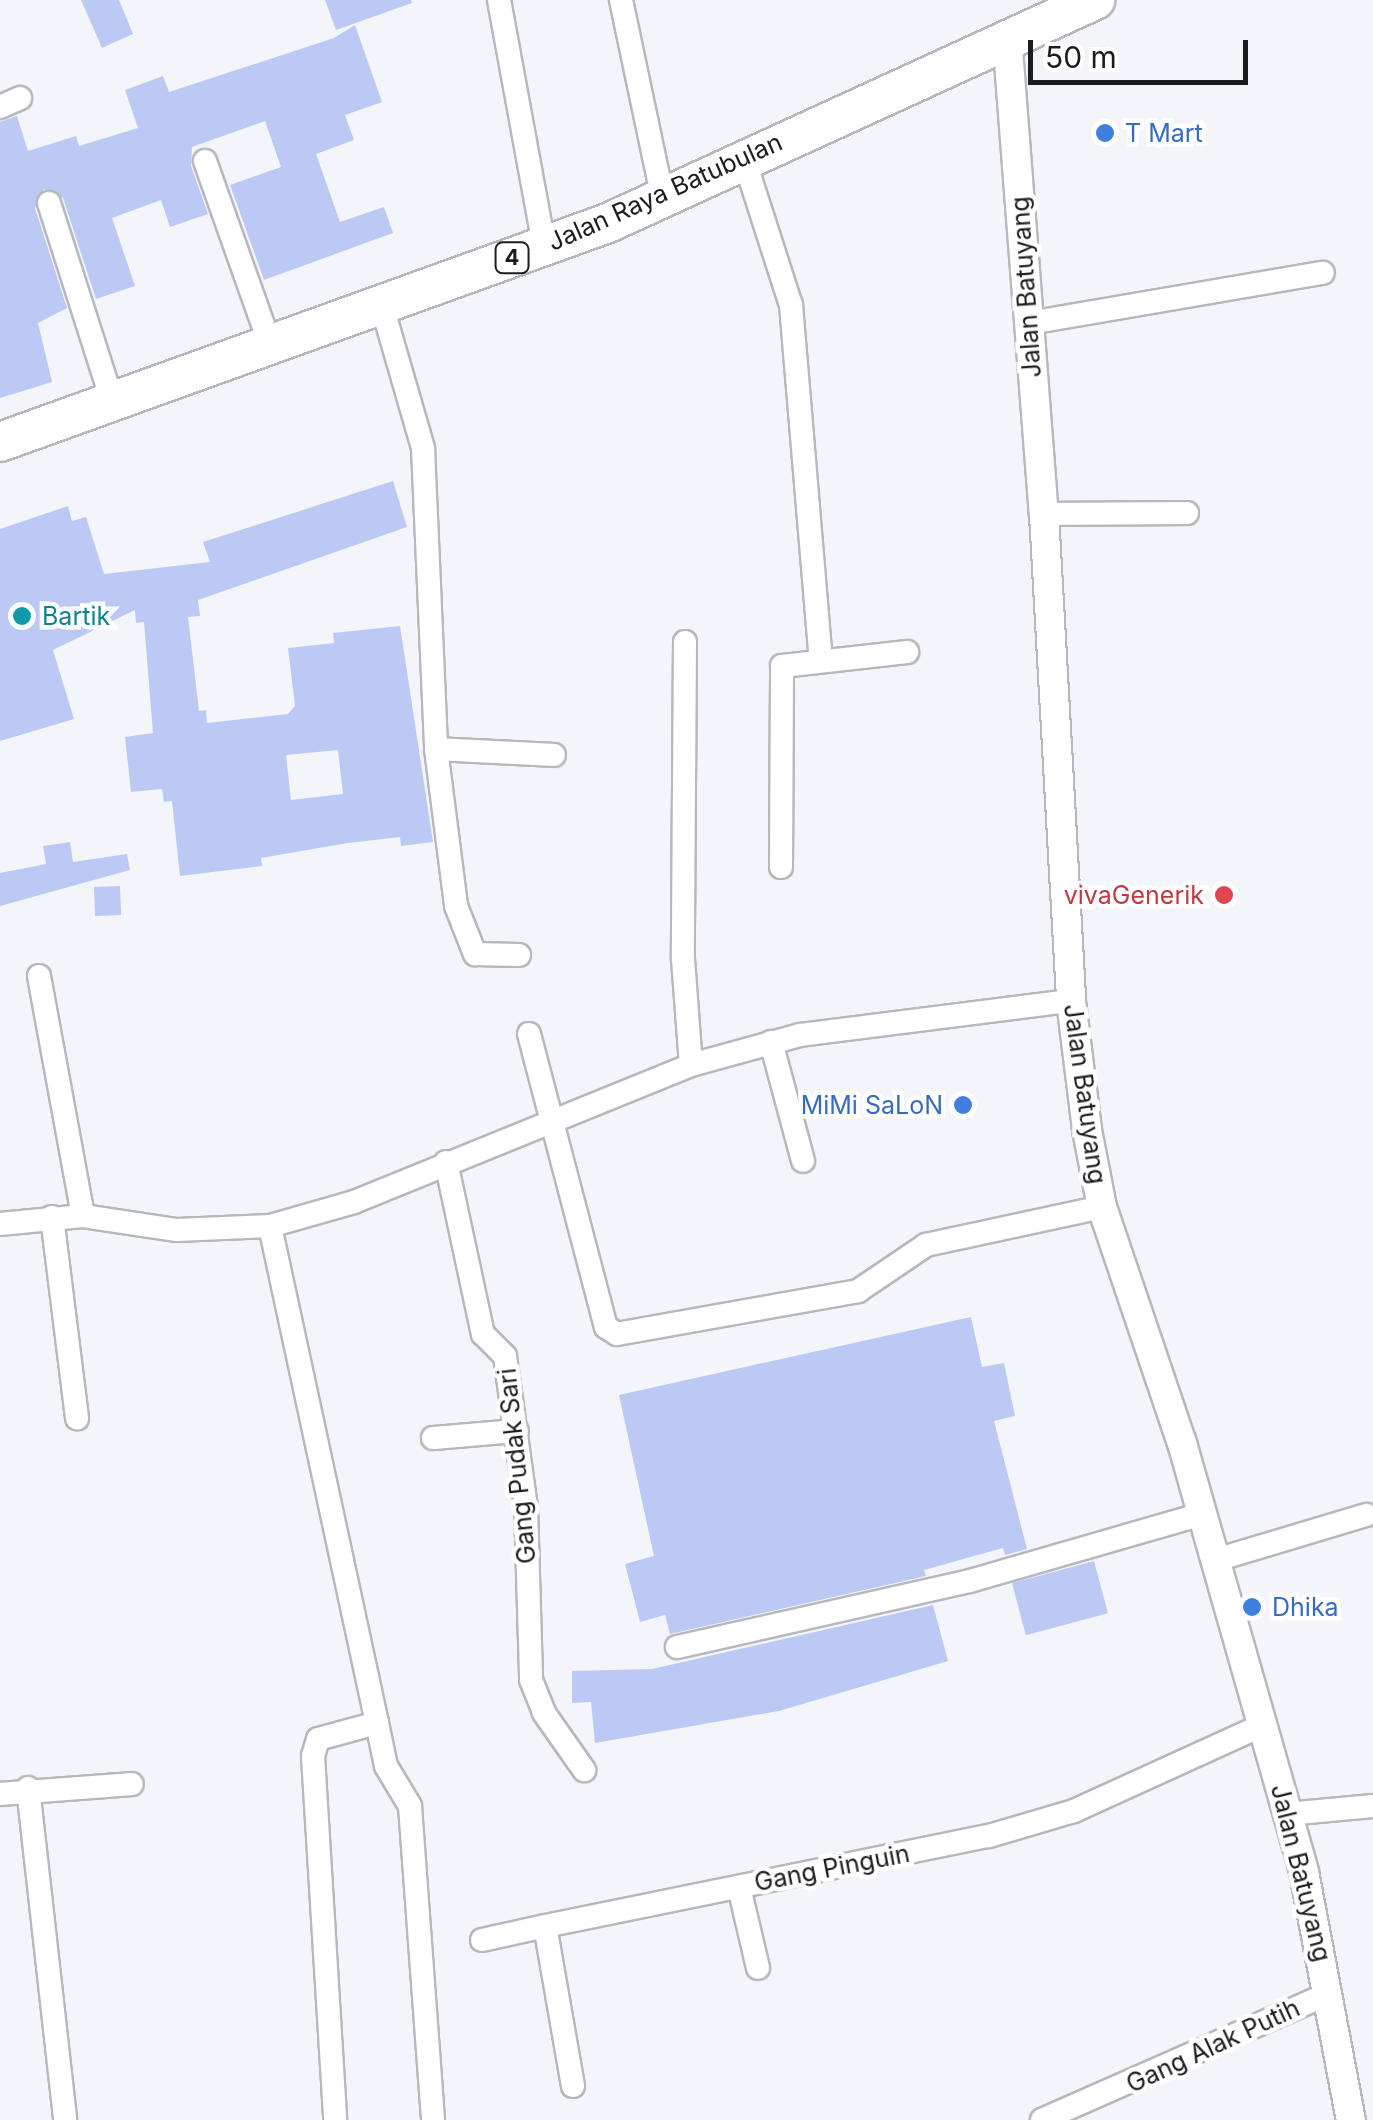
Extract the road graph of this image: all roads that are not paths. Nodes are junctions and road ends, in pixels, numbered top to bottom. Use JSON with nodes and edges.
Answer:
{"nodes":[{"id":1,"x":499,"y":0,"type":"edge"},
{"id":2,"x":622,"y":0,"type":"edge"},
{"id":3,"x":1095,"y":0,"type":"edge"},
{"id":4,"x":1007,"y":36,"type":"junction"},
{"id":5,"x":744,"y":160,"type":"junction"},
{"id":6,"x":205,"y":161,"type":"dead end"},
{"id":7,"x":663,"y":198,"type":"junction"},
{"id":8,"x":49,"y":203,"type":"dead end"},
{"id":9,"x":544,"y":246,"type":"junction"},
{"id":10,"x":1322,"y":274,"type":"dead end"},
{"id":11,"x":382,"y":306,"type":"junction"},
{"id":12,"x":1029,"y":323,"type":"junction"},
{"id":13,"x":270,"y":345,"type":"junction"},
{"id":14,"x":113,"y":403,"type":"junction"},
{"id":15,"x":1,"y":437,"type":"edge"},
{"id":16,"x":1187,"y":513,"type":"dead end"},
{"id":17,"x":1044,"y":514,"type":"junction"},
{"id":18,"x":685,"y":642,"type":"dead end"},
{"id":19,"x":907,"y":652,"type":"dead end"},
{"id":20,"x":821,"y":660,"type":"junction"},
{"id":21,"x":436,"y":749,"type":"junction"},
{"id":22,"x":554,"y":755,"type":"dead end"},
{"id":23,"x":781,"y":868,"type":"dead end"},
{"id":24,"x":519,"y":955,"type":"dead end"},
{"id":25,"x":39,"y":976,"type":"dead end"},
{"id":26,"x":1071,"y":1001,"type":"junction"},
{"id":27,"x":529,"y":1034,"type":"dead end"},
{"id":28,"x":772,"y":1042,"type":"junction"},
{"id":29,"x":690,"y":1064,"type":"junction"},
{"id":30,"x":554,"y":1117,"type":"junction"},
{"id":31,"x":803,"y":1161,"type":"dead end"},
{"id":32,"x":446,"y":1162,"type":"junction"},
{"id":33,"x":1102,"y":1207,"type":"junction"},
{"id":34,"x":52,"y":1216,"type":"junction"},
{"id":35,"x":83,"y":1216,"type":"junction"},
{"id":36,"x":0,"y":1224,"type":"edge"},
{"id":37,"x":270,"y":1226,"type":"junction"},
{"id":38,"x":78,"y":1418,"type":"dead end"},
{"id":39,"x":517,"y":1431,"type":"junction"},
{"id":40,"x":433,"y":1438,"type":"dead end"},
{"id":41,"x":1202,"y":1514,"type":"junction"},
{"id":42,"x":1366,"y":1515,"type":"dead end"},
{"id":43,"x":1216,"y":1560,"type":"junction"},
{"id":44,"x":676,"y":1647,"type":"dead end"},
{"id":45,"x":377,"y":1723,"type":"junction"},
{"id":46,"x":1263,"y":1725,"type":"junction"},
{"id":47,"x":584,"y":1770,"type":"dead end"},
{"id":48,"x":132,"y":1784,"type":"dead end"},
{"id":49,"x":28,"y":1788,"type":"junction"},
{"id":50,"x":0,"y":1794,"type":"edge"},
{"id":51,"x":1373,"y":1806,"type":"edge"},
{"id":52,"x":1288,"y":1814,"type":"junction"},
{"id":53,"x":739,"y":1887,"type":"junction"},
{"id":54,"x":545,"y":1926,"type":"junction"},
{"id":55,"x":482,"y":1940,"type":"dead end"},
{"id":56,"x":758,"y":1968,"type":"dead end"},
{"id":57,"x":1328,"y":1994,"type":"junction"},
{"id":58,"x":574,"y":2086,"type":"dead end"},
{"id":59,"x":65,"y":2120,"type":"edge"},
{"id":60,"x":336,"y":2120,"type":"edge"},
{"id":61,"x":433,"y":2120,"type":"edge"},
{"id":62,"x":1042,"y":2120,"type":"edge"},
{"id":63,"x":1351,"y":2120,"type":"edge"}],
"edges":[{"from":1,"to":9,"type":"street"},
{"from":2,"to":7,"type":"street"},
{"from":3,"to":4,"type":"highway","name":"Jalan Raya Batubulan","number":"4"},
{"from":4,"to":5,"type":"highway","name":"Jalan Raya Batubulan","number":"4"},
{"from":4,"to":12,"type":"street","name":"Jalan Batuyang"},
{"from":5,"to":7,"type":"highway","name":"Jalan Raya Batubulan","number":"4"},
{"from":5,"to":20,"type":"street"},
{"from":6,"to":13,"type":"street"},
{"from":7,"to":9,"type":"highway","name":"Jalan Raya Batubulan","number":"4"},
{"from":8,"to":14,"type":"street"},
{"from":9,"to":11,"type":"highway","name":"Jalan Raya Batubulan","number":"4"},
{"from":10,"to":12,"type":"street"},
{"from":11,"to":13,"type":"highway","name":"Jalan Raya Batubulan","number":"4"},
{"from":11,"to":21,"type":"street"},
{"from":12,"to":17,"type":"street","name":"Jalan Batuyang"},
{"from":13,"to":14,"type":"highway","name":"Jalan Raya Batubulan","number":"4"},
{"from":14,"to":15,"type":"highway","name":"Jalan Raya Batubulan","number":"4"},
{"from":16,"to":17,"type":"street"},
{"from":17,"to":26,"type":"street","name":"Jalan Batuyang"},
{"from":18,"to":29,"type":"street"},
{"from":19,"to":20,"type":"street"},
{"from":20,"to":23,"type":"street"},
{"from":21,"to":22,"type":"street"},
{"from":21,"to":24,"type":"street"},
{"from":25,"to":35,"type":"street"},
{"from":26,"to":28,"type":"street"},
{"from":26,"to":33,"type":"street","name":"Jalan Batuyang"},
{"from":27,"to":30,"type":"street"},
{"from":28,"to":29,"type":"street"},
{"from":28,"to":31,"type":"street"},
{"from":29,"to":30,"type":"street"},
{"from":30,"to":32,"type":"street"},
{"from":30,"to":33,"type":"street"},
{"from":32,"to":37,"type":"street"},
{"from":32,"to":39,"type":"street","name":"Gang Pudak Sari"},
{"from":33,"to":41,"type":"street","name":"Jalan Batuyang"},
{"from":34,"to":35,"type":"street"},
{"from":34,"to":36,"type":"street"},
{"from":34,"to":38,"type":"street"},
{"from":35,"to":37,"type":"street"},
{"from":37,"to":45,"type":"street"},
{"from":39,"to":40,"type":"street"},
{"from":39,"to":47,"type":"street","name":"Gang Pudak Sari"},
{"from":41,"to":43,"type":"street","name":"Jalan Batuyang"},
{"from":41,"to":44,"type":"street"},
{"from":42,"to":43,"type":"street"},
{"from":43,"to":46,"type":"street","name":"Jalan Batuyang"},
{"from":45,"to":60,"type":"street"},
{"from":45,"to":61,"type":"street"},
{"from":46,"to":52,"type":"street","name":"Jalan Batuyang"},
{"from":46,"to":53,"type":"street","name":"Gang Pinguin"},
{"from":48,"to":49,"type":"street"},
{"from":49,"to":50,"type":"street"},
{"from":49,"to":59,"type":"street"},
{"from":51,"to":52,"type":"street"},
{"from":52,"to":57,"type":"street","name":"Jalan Batuyang"},
{"from":53,"to":54,"type":"street","name":"Gang Pinguin"},
{"from":53,"to":56,"type":"street"},
{"from":54,"to":55,"type":"street","name":"Gang Pinguin"},
{"from":54,"to":58,"type":"street"},
{"from":57,"to":62,"type":"street","name":"Gang Alak Putih"},
{"from":57,"to":63,"type":"street","name":"Jalan Batuyang"}]}
